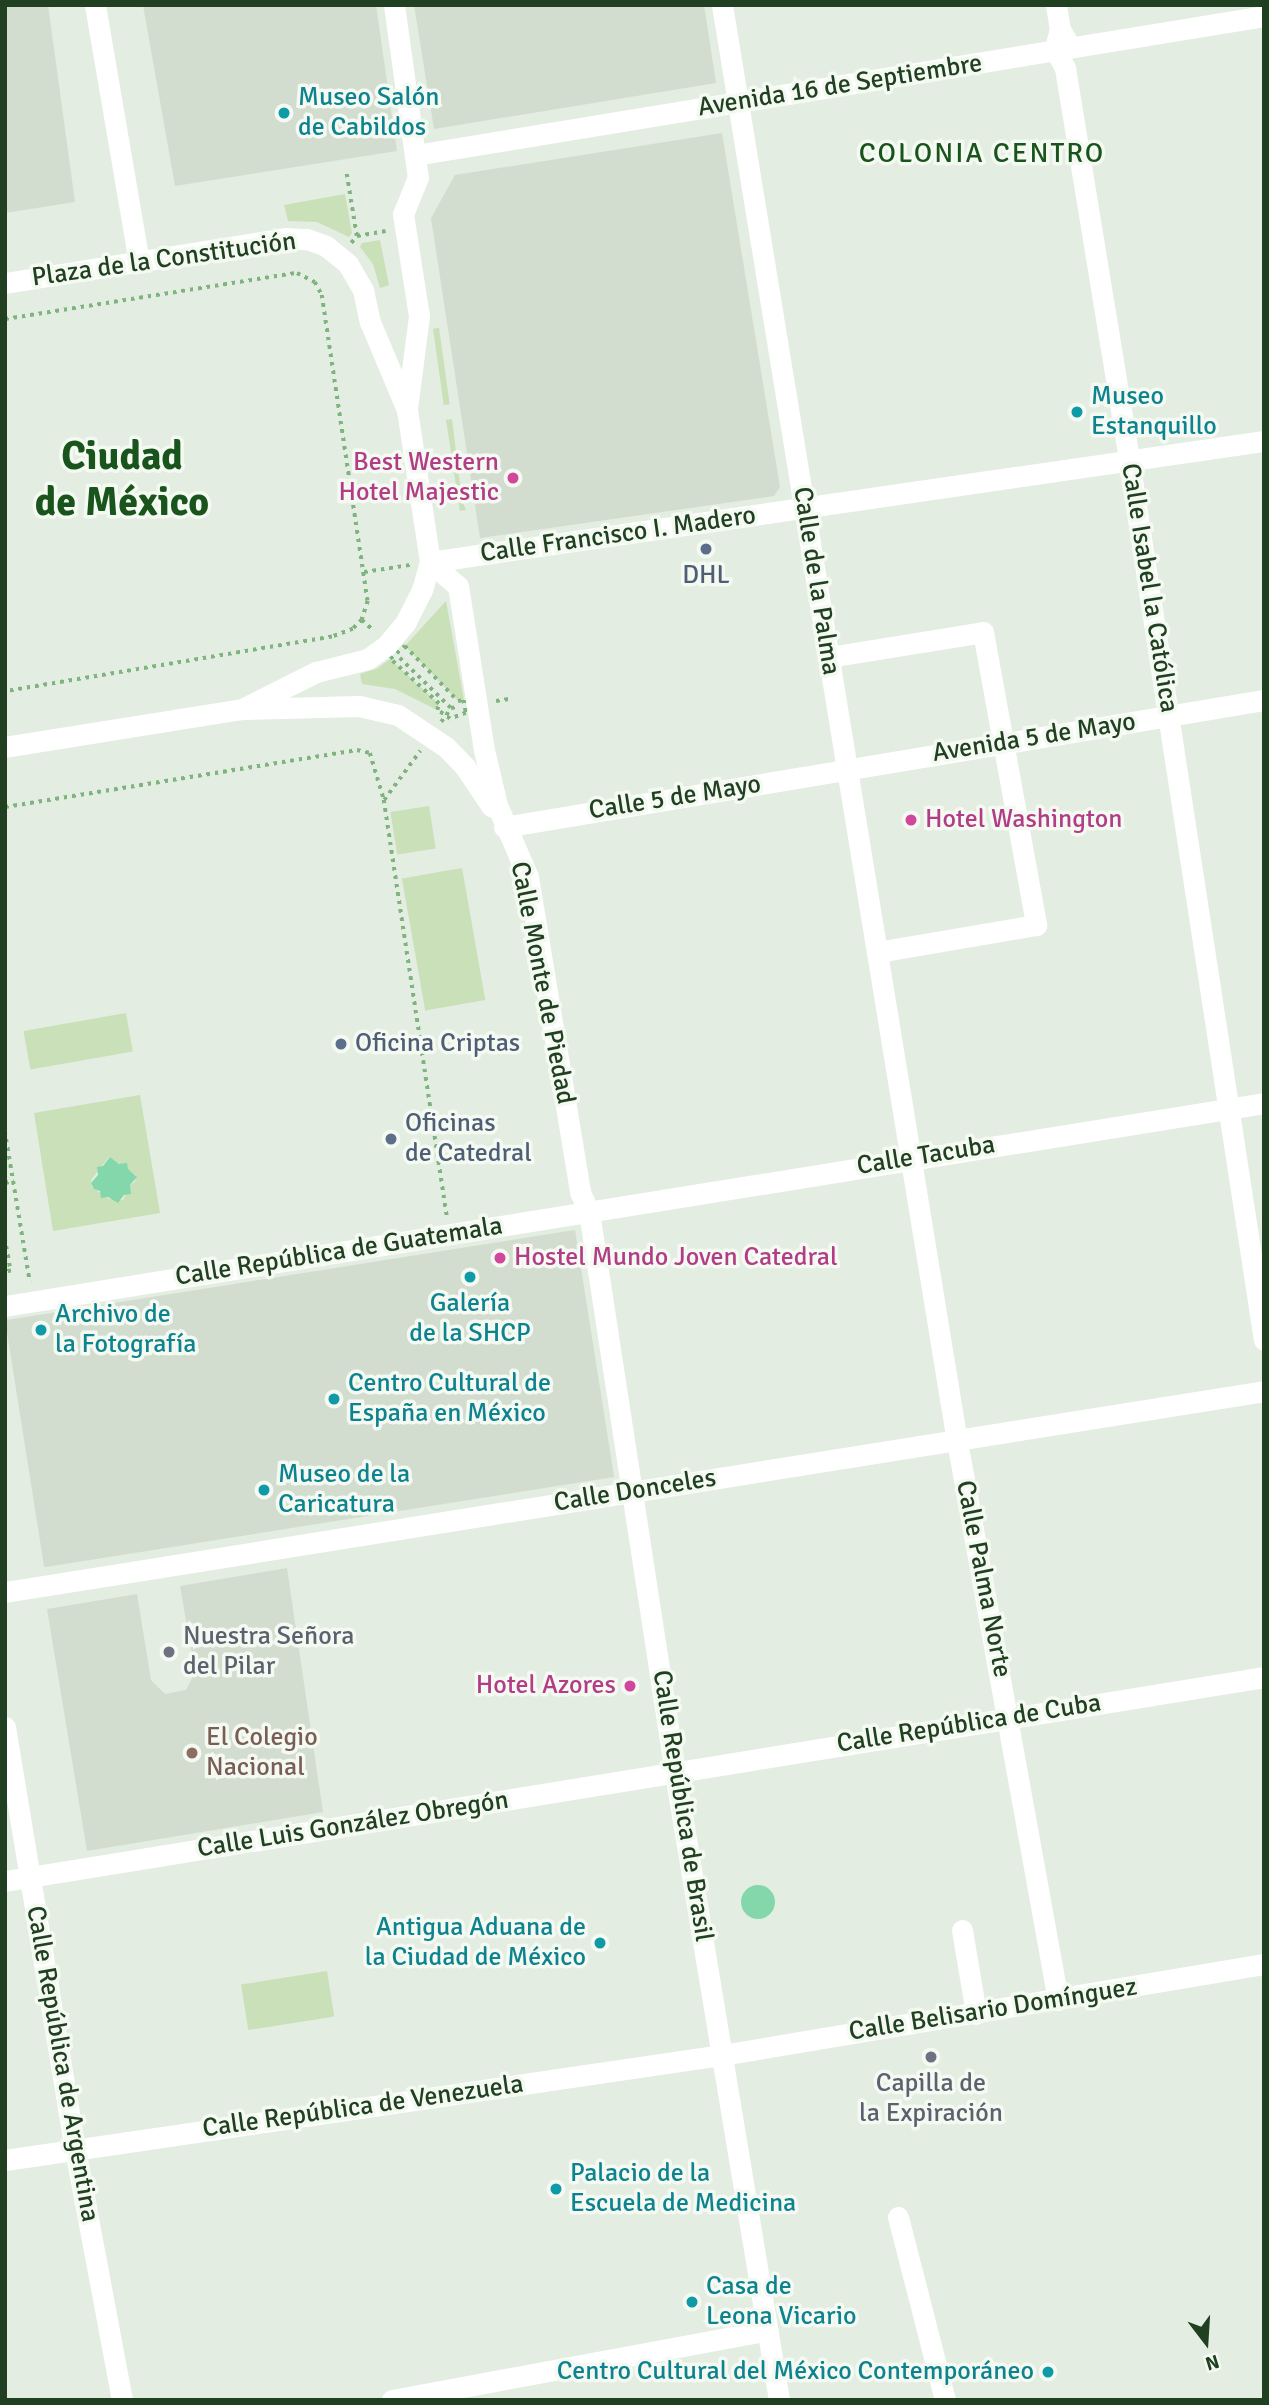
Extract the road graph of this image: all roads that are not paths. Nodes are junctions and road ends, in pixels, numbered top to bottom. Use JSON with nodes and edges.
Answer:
{"nodes":[{"id":1,"x":95,"y":5,"type":"edge"},
{"id":2,"x":394,"y":5,"type":"edge"},
{"id":3,"x":722,"y":5,"type":"edge"},
{"id":4,"x":1056,"y":5,"type":"edge"},
{"id":5,"x":1264,"y":16,"type":"edge"},
{"id":6,"x":1063,"y":49,"type":"junction"},
{"id":7,"x":738,"y":103,"type":"junction"},
{"id":8,"x":415,"y":155,"type":"junction"},
{"id":9,"x":139,"y":262,"type":"junction"},
{"id":10,"x":5,"y":283,"type":"edge"},
{"id":11,"x":407,"y":410,"type":"junction"},
{"id":12,"x":1264,"y":441,"type":"edge"},
{"id":13,"x":1129,"y":460,"type":"junction"},
{"id":14,"x":804,"y":508,"type":"junction"},
{"id":15,"x":430,"y":562,"type":"junction"},
{"id":16,"x":829,"y":657,"type":"junction"},
{"id":17,"x":1264,"y":700,"type":"edge"},
{"id":18,"x":242,"y":709,"type":"junction"},
{"id":19,"x":1168,"y":716,"type":"junction"},
{"id":20,"x":1004,"y":742,"type":"junction"},
{"id":21,"x":5,"y":747,"type":"edge"},
{"id":22,"x":846,"y":770,"type":"junction"},
{"id":23,"x":504,"y":827,"type":"junction"},
{"id":24,"x":878,"y":952,"type":"junction"},
{"id":25,"x":1264,"y":1102,"type":"edge"},
{"id":26,"x":1231,"y":1108,"type":"junction"},
{"id":27,"x":910,"y":1158,"type":"junction"},
{"id":28,"x":590,"y":1212,"type":"junction"},
{"id":29,"x":18,"y":1304,"type":"edge"},
{"id":30,"x":1264,"y":1340,"type":"edge"},
{"id":31,"x":1264,"y":1391,"type":"edge"},
{"id":32,"x":957,"y":1441,"type":"junction"},
{"id":33,"x":633,"y":1490,"type":"junction"},
{"id":34,"x":5,"y":1592,"type":"edge"},
{"id":35,"x":1264,"y":1677,"type":"edge"},
{"id":36,"x":1009,"y":1717,"type":"junction"},
{"id":37,"x":5,"y":1727,"type":"edge"},
{"id":38,"x":675,"y":1773,"type":"junction"},
{"id":39,"x":31,"y":1877,"type":"junction"},
{"id":40,"x":5,"y":1881,"type":"edge"},
{"id":41,"x":962,"y":1930,"type":"dead end"},
{"id":42,"x":1264,"y":1964,"type":"edge"},
{"id":43,"x":1058,"y":2000,"type":"junction"},
{"id":44,"x":976,"y":2014,"type":"junction"},
{"id":45,"x":722,"y":2055,"type":"junction"},
{"id":46,"x":75,"y":2149,"type":"junction"},
{"id":47,"x":5,"y":2160,"type":"edge"},
{"id":48,"x":898,"y":2217,"type":"dead end"},
{"id":49,"x":768,"y":2330,"type":"junction"},
{"id":50,"x":122,"y":2400,"type":"edge"},
{"id":51,"x":392,"y":2400,"type":"edge"},
{"id":52,"x":779,"y":2400,"type":"edge"},
{"id":53,"x":944,"y":2400,"type":"edge"}],
"edges":[{"from":1,"to":9,"type":"street"},
{"from":2,"to":8,"type":"street"},
{"from":3,"to":7,"type":"street","name":"Calle de la Palma"},
{"from":4,"to":6,"type":"street","name":"Calle Isabel la Católica"},
{"from":5,"to":6,"type":"street","name":"Avenida 16 de Septiembre"},
{"from":6,"to":7,"type":"street","name":"Avenida 16 de Septiembre"},
{"from":6,"to":13,"type":"street","name":"Calle Isabel la Católica"},
{"from":7,"to":8,"type":"street","name":"Avenida 16 de Septiembre"},
{"from":7,"to":14,"type":"street","name":"Calle de la Palma"},
{"from":8,"to":11,"type":"street"},
{"from":9,"to":10,"type":"street","name":"Plaza de la Constitución"},
{"from":9,"to":11,"type":"street","name":"Plaza de la Constitución"},
{"from":11,"to":15,"type":"street","name":"Plaza de la Constitución"},
{"from":12,"to":13,"type":"street","name":"Calle Francisco I. Madero"},
{"from":13,"to":14,"type":"street","name":"Calle Francisco I. Madero"},
{"from":13,"to":19,"type":"street","name":"Calle Isabel la Católica"},
{"from":14,"to":15,"type":"street","name":"Calle Francisco I. Madero"},
{"from":14,"to":16,"type":"street","name":"Calle de la Palma"},
{"from":15,"to":18,"type":"street","name":"Plaza de la Constitución"},
{"from":15,"to":23,"type":"street","name":"Calle Monte de Piedad"},
{"from":16,"to":20,"type":"street"},
{"from":16,"to":22,"type":"street","name":"Calle de la Palma"},
{"from":17,"to":19,"type":"street","name":"Avenida 5 de Mayo"},
{"from":18,"to":21,"type":"street","name":"Plaza de la Constitución"},
{"from":18,"to":23,"type":"street"},
{"from":19,"to":20,"type":"street","name":"Avenida 5 de Mayo"},
{"from":19,"to":26,"type":"street","name":"Calle Isabel la Católica"},
{"from":20,"to":22,"type":"street","name":"Avenida 5 de Mayo"},
{"from":20,"to":24,"type":"street"},
{"from":22,"to":23,"type":"street","name":"Calle 5 de Mayo"},
{"from":22,"to":24,"type":"street","name":"Calle de la Palma"},
{"from":23,"to":28,"type":"street","name":"Calle Monte de Piedad"},
{"from":24,"to":27,"type":"street","name":"Calle de la Palma"},
{"from":25,"to":26,"type":"street","name":"Calle Tacuba"},
{"from":26,"to":27,"type":"street","name":"Calle Tacuba"},
{"from":26,"to":30,"type":"street","name":"Calle Isabel la Católica"},
{"from":27,"to":28,"type":"street","name":"Calle Tacuba"},
{"from":27,"to":32,"type":"street","name":"Calle Palma Norte"},
{"from":28,"to":29,"type":"street","name":"Calle República de Guatemala"},
{"from":28,"to":33,"type":"street","name":"Calle República de Brasil"},
{"from":31,"to":32,"type":"street","name":"Calle Donceles"},
{"from":32,"to":33,"type":"street","name":"Calle Donceles"},
{"from":32,"to":36,"type":"street","name":"Calle Palma Norte"},
{"from":33,"to":34,"type":"street","name":"Calle Donceles"},
{"from":33,"to":38,"type":"street","name":"Calle República de Brasil"},
{"from":35,"to":36,"type":"street","name":"Calle República de Cuba"},
{"from":36,"to":38,"type":"street","name":"Calle República de Cuba"},
{"from":36,"to":43,"type":"street","name":"Calle Palma Norte"},
{"from":37,"to":39,"type":"street","name":"Calle República de Argentina"},
{"from":38,"to":39,"type":"street","name":"Calle Luis González Obregón"},
{"from":38,"to":45,"type":"street","name":"Calle República de Brasil"},
{"from":39,"to":40,"type":"street","name":"Calle Luis González Obregón"},
{"from":39,"to":46,"type":"street","name":"Calle República de Argentina"},
{"from":41,"to":44,"type":"street"},
{"from":42,"to":43,"type":"street","name":"Calle Belisario Domínguez"},
{"from":43,"to":44,"type":"street","name":"Calle Belisario Domínguez"},
{"from":44,"to":45,"type":"street","name":"Calle Belisario Domínguez"},
{"from":45,"to":46,"type":"street","name":"Calle República de Venezuela"},
{"from":45,"to":49,"type":"street","name":"Calle República de Brasil"},
{"from":46,"to":47,"type":"street","name":"Calle República de Venezuela"},
{"from":46,"to":50,"type":"street","name":"Calle República de Argentina"},
{"from":48,"to":53,"type":"street"},
{"from":49,"to":51,"type":"street"},
{"from":49,"to":52,"type":"street","name":"Calle República de Brasil"}]}
